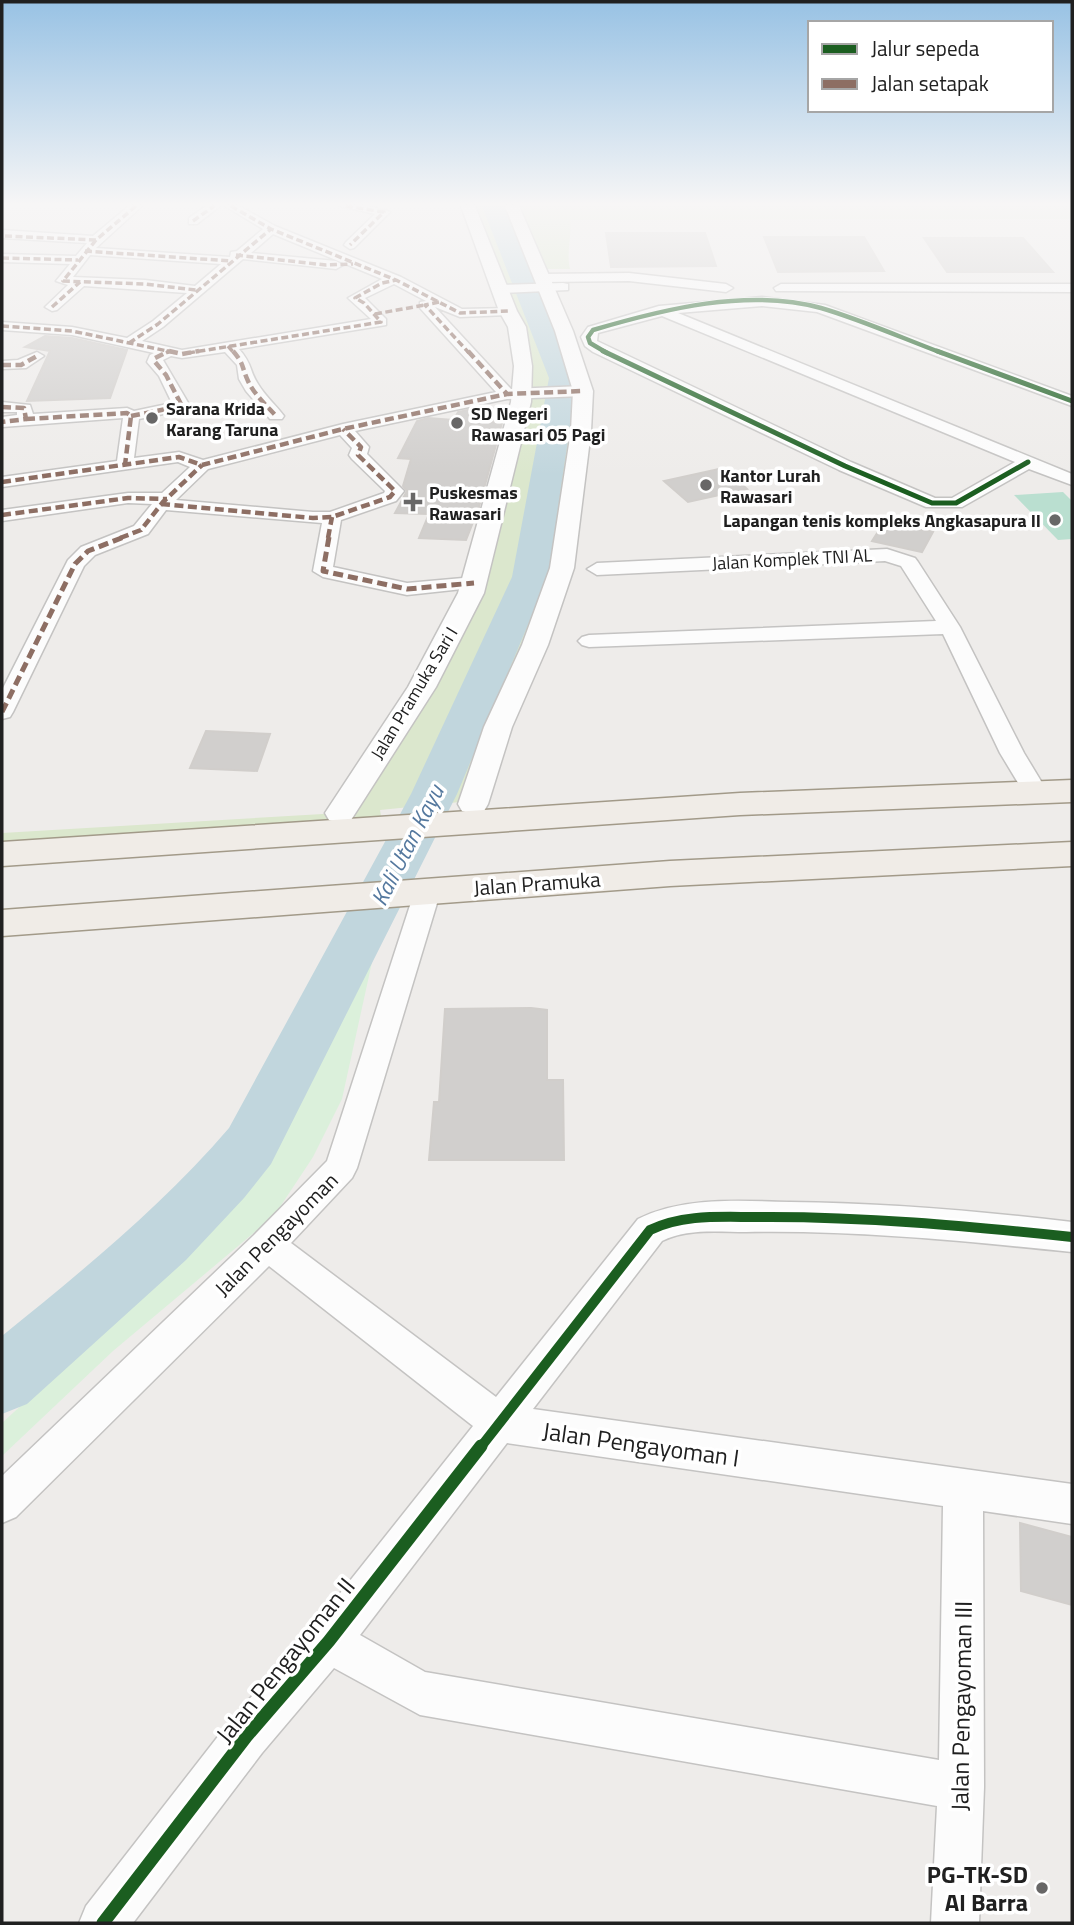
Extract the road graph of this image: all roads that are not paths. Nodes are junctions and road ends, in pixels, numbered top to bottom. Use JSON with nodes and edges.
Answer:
{"nodes":[{"id":1,"x":65,"y":296,"type":"edge"},
{"id":2,"x":189,"y":296,"type":"edge"},
{"id":3,"x":359,"y":296,"type":"edge"},
{"id":4,"x":420,"y":296,"type":"edge"},
{"id":5,"x":506,"y":296,"type":"edge"},
{"id":6,"x":546,"y":296,"type":"edge"},
{"id":7,"x":432,"y":304,"type":"junction"},
{"id":8,"x":656,"y":305,"type":"junction"},
{"id":9,"x":52,"y":307,"type":"dead end"},
{"id":10,"x":508,"y":311,"type":"junction"},
{"id":11,"x":376,"y":314,"type":"junction"},
{"id":12,"x":2,"y":326,"type":"edge"},
{"id":13,"x":129,"y":343,"type":"junction"},
{"id":14,"x":228,"y":346,"type":"junction"},
{"id":15,"x":170,"y":351,"type":"junction"},
{"id":16,"x":37,"y":356,"type":"dead end"},
{"id":17,"x":2,"y":365,"type":"edge"},
{"id":18,"x":516,"y":390,"type":"junction"},
{"id":19,"x":581,"y":391,"type":"junction"},
{"id":20,"x":1072,"y":401,"type":"edge"},
{"id":21,"x":2,"y":407,"type":"edge"},
{"id":22,"x":131,"y":416,"type":"junction"},
{"id":23,"x":276,"y":416,"type":"dead end"},
{"id":24,"x":26,"y":419,"type":"junction"},
{"id":25,"x":2,"y":422,"type":"edge"},
{"id":26,"x":343,"y":429,"type":"junction"},
{"id":27,"x":1028,"y":462,"type":"junction"},
{"id":28,"x":125,"y":465,"type":"junction"},
{"id":29,"x":202,"y":466,"type":"junction"},
{"id":30,"x":1072,"y":481,"type":"edge"},
{"id":31,"x":2,"y":482,"type":"edge"},
{"id":32,"x":155,"y":496,"type":"junction"},
{"id":33,"x":2,"y":515,"type":"edge"},
{"id":34,"x":332,"y":516,"type":"junction"},
{"id":35,"x":597,"y":569,"type":"dead end"},
{"id":36,"x":474,"y":583,"type":"junction"},
{"id":37,"x":950,"y":628,"type":"junction"},
{"id":38,"x":589,"y":641,"type":"dead end"},
{"id":39,"x":2,"y":712,"type":"edge"},
{"id":40,"x":1072,"y":772,"type":"edge"},
{"id":41,"x":1030,"y":782,"type":"junction"},
{"id":42,"x":1072,"y":791,"type":"edge"},
{"id":43,"x":464,"y":811,"type":"junction"},
{"id":44,"x":340,"y":813,"type":"junction"},
{"id":45,"x":407,"y":817,"type":"junction"},
{"id":46,"x":252,"y":818,"type":"junction"},
{"id":47,"x":2,"y":833,"type":"edge"},
{"id":48,"x":1072,"y":835,"type":"edge"},
{"id":49,"x":220,"y":839,"type":"junction"},
{"id":50,"x":2,"y":854,"type":"edge"},
{"id":51,"x":1072,"y":855,"type":"edge"},
{"id":52,"x":358,"y":884,"type":"junction"},
{"id":53,"x":421,"y":884,"type":"junction"},
{"id":54,"x":2,"y":898,"type":"edge"},
{"id":55,"x":2,"y":923,"type":"edge"},
{"id":56,"x":1072,"y":1237,"type":"edge"},
{"id":57,"x":266,"y":1246,"type":"junction"},
{"id":58,"x":498,"y":1422,"type":"junction"},
{"id":59,"x":963,"y":1489,"type":"junction"},
{"id":60,"x":2,"y":1503,"type":"edge"},
{"id":61,"x":1072,"y":1504,"type":"edge"},
{"id":62,"x":329,"y":1641,"type":"junction"},
{"id":63,"x":961,"y":1787,"type":"junction"},
{"id":64,"x":103,"y":1923,"type":"edge"},
{"id":65,"x":955,"y":1923,"type":"edge"}],
"edges":[{"from":1,"to":9,"type":"street"},
{"from":2,"to":13,"type":"street"},
{"from":3,"to":11,"type":"street"},
{"from":4,"to":7,"type":"street"},
{"from":5,"to":10,"type":"street","name":"Jalan Pramuka Sari I"},
{"from":6,"to":19,"type":"street","name":"Jalan Pramuka Sari I"},
{"from":7,"to":10,"type":"street"},
{"from":7,"to":11,"type":"street"},
{"from":7,"to":18,"type":"street"},
{"from":8,"to":20,"type":"street"},
{"from":8,"to":27,"type":"street"},
{"from":8,"to":27,"type":"street"},
{"from":10,"to":18,"type":"street","name":"Jalan Pramuka Sari I"},
{"from":11,"to":14,"type":"street"},
{"from":12,"to":13,"type":"street"},
{"from":13,"to":15,"type":"street"},
{"from":14,"to":15,"type":"street"},
{"from":14,"to":23,"type":"street"},
{"from":15,"to":22,"type":"street"},
{"from":16,"to":17,"type":"street"},
{"from":18,"to":19,"type":"street"},
{"from":18,"to":26,"type":"street"},
{"from":18,"to":36,"type":"street","name":"Jalan Pramuka Sari I"},
{"from":19,"to":43,"type":"street","name":"Jalan Pramuka Sari I"},
{"from":21,"to":24,"type":"street"},
{"from":22,"to":24,"type":"street"},
{"from":22,"to":28,"type":"street"},
{"from":24,"to":25,"type":"street"},
{"from":26,"to":29,"type":"street"},
{"from":26,"to":34,"type":"street"},
{"from":27,"to":30,"type":"street"},
{"from":28,"to":29,"type":"street"},
{"from":28,"to":31,"type":"street"},
{"from":29,"to":32,"type":"street"},
{"from":32,"to":33,"type":"street"},
{"from":32,"to":34,"type":"street"},
{"from":32,"to":39,"type":"street"},
{"from":34,"to":36,"type":"street"},
{"from":35,"to":37,"type":"street","name":"Jalan Komplek TNI AL"},
{"from":36,"to":44,"type":"street","name":"Jalan Pramuka Sari I"},
{"from":37,"to":38,"type":"street"},
{"from":37,"to":41,"type":"street","name":"Jalan Komplek TNI AL"},
{"from":40,"to":41,"type":"main road"},
{"from":41,"to":42,"type":"main road"},
{"from":41,"to":43,"type":"main road"},
{"from":43,"to":45,"type":"main road"},
{"from":44,"to":45,"type":"main road"},
{"from":44,"to":46,"type":"main road"},
{"from":45,"to":49,"type":"main road"},
{"from":46,"to":47,"type":"main road"},
{"from":46,"to":49,"type":"main road"},
{"from":48,"to":53,"type":"main road","name":"Jalan Pramuka"},
{"from":49,"to":50,"type":"main road"},
{"from":51,"to":53,"type":"main road","name":"Jalan Pramuka"},
{"from":52,"to":53,"type":"main road","name":"Jalan Pramuka"},
{"from":52,"to":54,"type":"main road","name":"Jalan Pramuka"},
{"from":52,"to":55,"type":"main road","name":"Jalan Pramuka"},
{"from":53,"to":57,"type":"street","name":"Jalan Pengayoman"},
{"from":56,"to":58,"type":"street","name":"Jalan Pengayoman II"},
{"from":57,"to":58,"type":"street","name":"Jalan Pengayoman I"},
{"from":57,"to":60,"type":"street","name":"Jalan Pengayoman"},
{"from":58,"to":59,"type":"street","name":"Jalan Pengayoman I"},
{"from":58,"to":62,"type":"street","name":"Jalan Pengayoman II"},
{"from":59,"to":61,"type":"street","name":"Jalan Pengayoman I"},
{"from":59,"to":63,"type":"street","name":"Jalan Pengayoman III"},
{"from":62,"to":63,"type":"street"},
{"from":62,"to":64,"type":"street","name":"Jalan Pengayoman II"},
{"from":63,"to":65,"type":"street","name":"Jalan Pengayoman III"}]}
